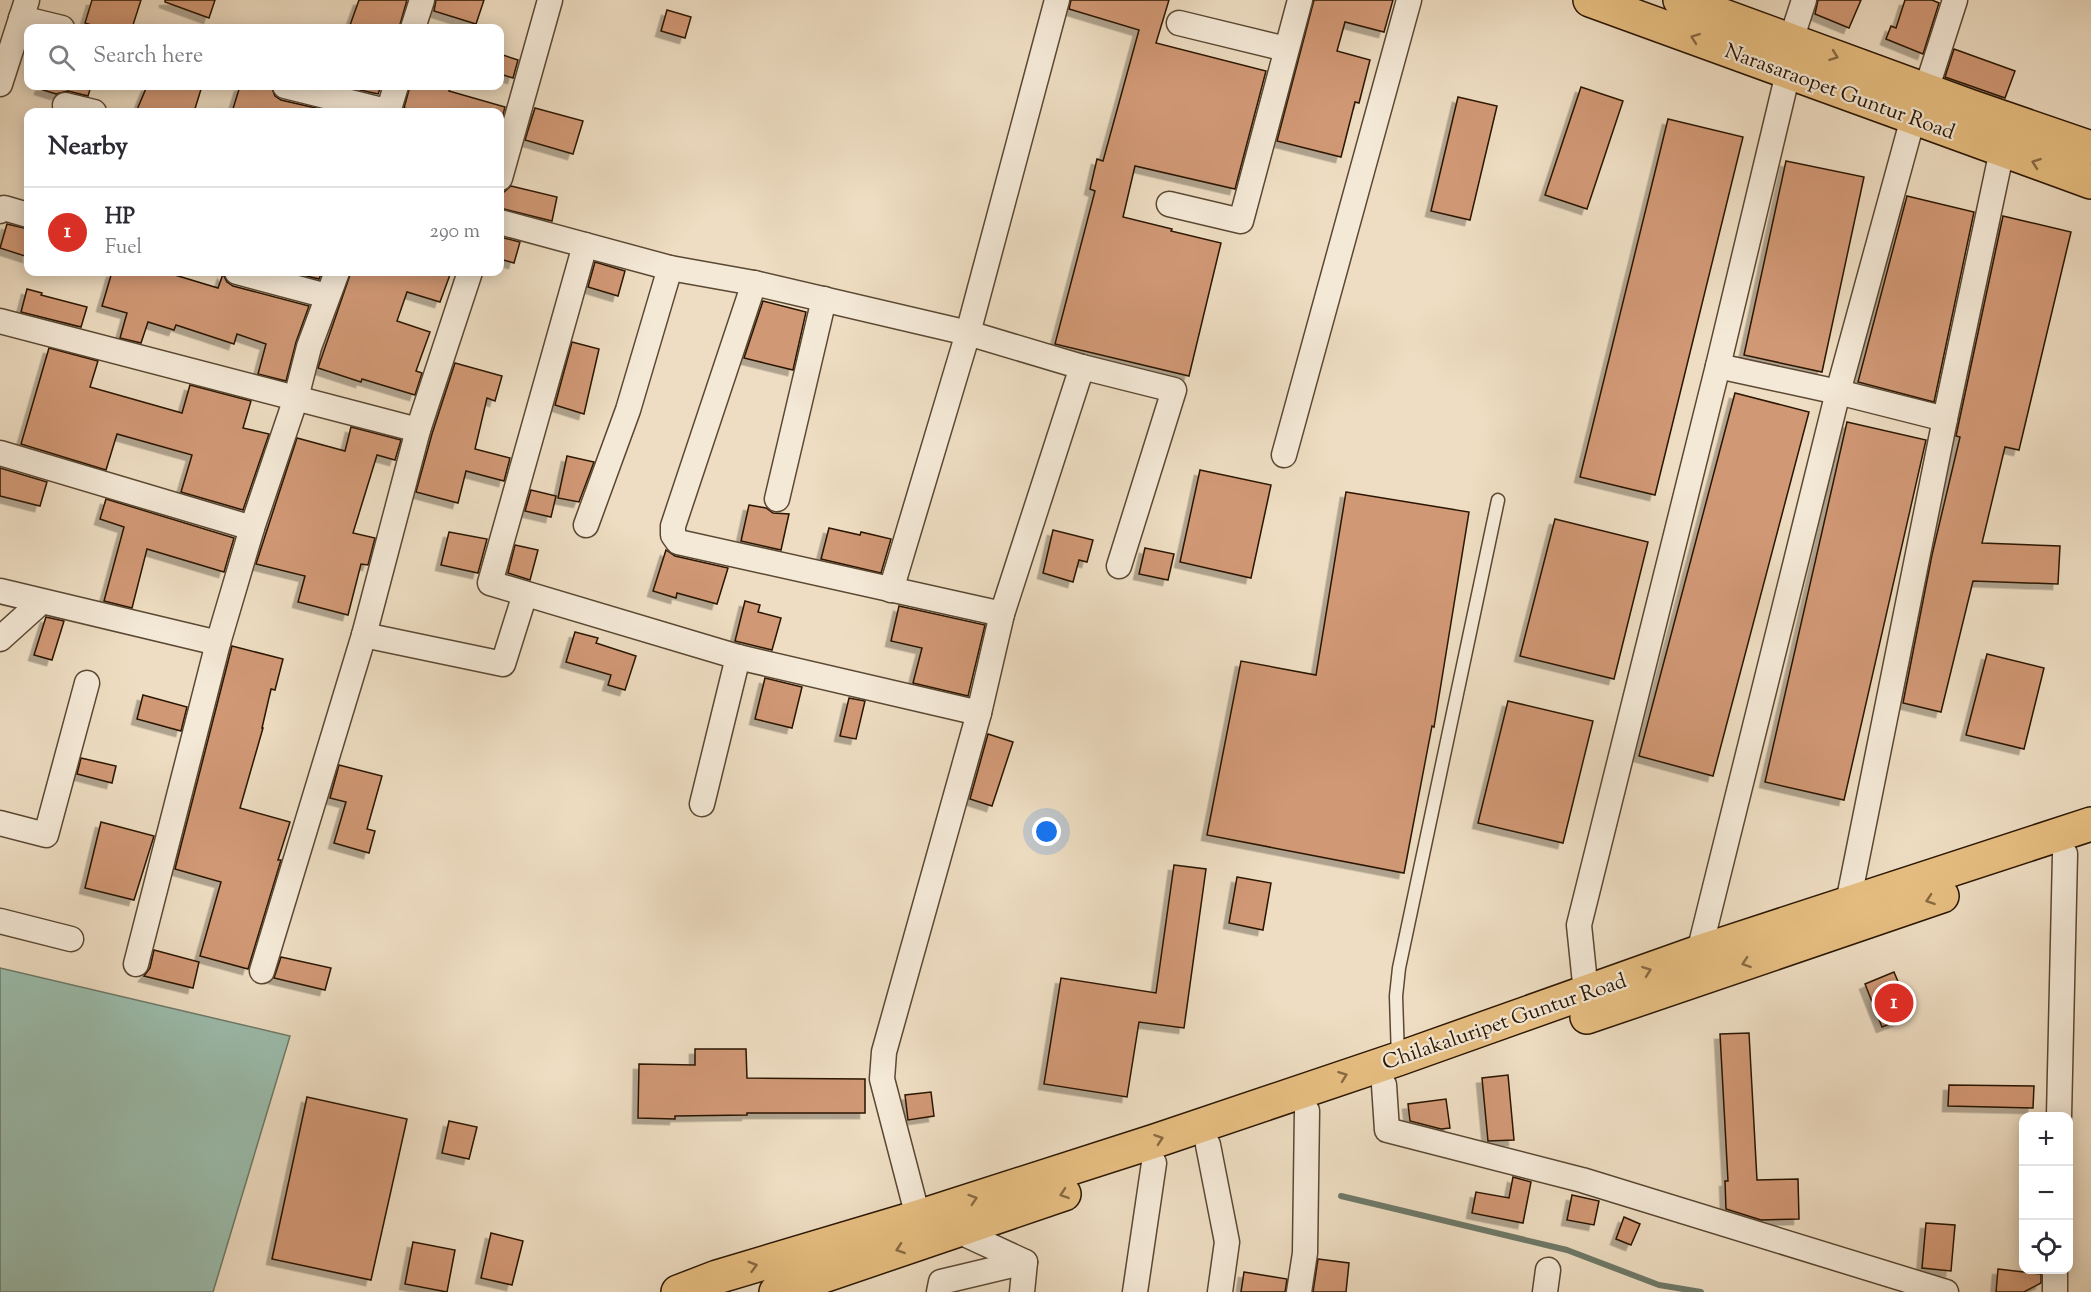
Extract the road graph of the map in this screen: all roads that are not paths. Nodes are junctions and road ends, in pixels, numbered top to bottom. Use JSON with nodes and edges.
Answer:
{"nodes":[{"id":1,"x":422,"y":0,"type":"edge"},
{"id":2,"x":550,"y":0,"type":"edge"},
{"id":3,"x":1057,"y":0,"type":"edge"},
{"id":4,"x":1300,"y":0,"type":"edge"},
{"id":5,"x":1409,"y":0,"type":"edge"},
{"id":6,"x":1590,"y":0,"type":"edge"},
{"id":7,"x":1680,"y":0,"type":"edge"},
{"id":8,"x":1804,"y":0,"type":"edge"},
{"id":9,"x":1955,"y":0,"type":"edge"},
{"id":10,"x":24,"y":9,"type":"edge"},
{"id":11,"x":1179,"y":23,"type":"dead end"},
{"id":12,"x":54,"y":24,"type":"edge"},
{"id":13,"x":414,"y":24,"type":"edge"},
{"id":14,"x":1791,"y":40,"type":"junction"},
{"id":15,"x":1286,"y":49,"type":"junction"},
{"id":16,"x":1788,"y":73,"type":"junction"},
{"id":17,"x":0,"y":84,"type":"edge"},
{"id":18,"x":301,"y":90,"type":"edge"},
{"id":19,"x":395,"y":90,"type":"edge"},
{"id":20,"x":1919,"y":104,"type":"junction"},
{"id":21,"x":65,"y":105,"type":"dead end"},
{"id":22,"x":77,"y":108,"type":"edge"},
{"id":23,"x":372,"y":108,"type":"edge"},
{"id":24,"x":389,"y":108,"type":"edge"},
{"id":25,"x":504,"y":144,"type":"edge"},
{"id":26,"x":2091,"y":148,"type":"edge"},
{"id":27,"x":2002,"y":150,"type":"junction"},
{"id":28,"x":2091,"y":182,"type":"edge"},
{"id":29,"x":1169,"y":204,"type":"dead end"},
{"id":30,"x":0,"y":211,"type":"edge"},
{"id":31,"x":24,"y":214,"type":"edge"},
{"id":32,"x":504,"y":223,"type":"edge"},
{"id":33,"x":585,"y":245,"type":"junction"},
{"id":34,"x":670,"y":268,"type":"junction"},
{"id":35,"x":252,"y":276,"type":"edge"},
{"id":36,"x":335,"y":276,"type":"edge"},
{"id":37,"x":469,"y":276,"type":"edge"},
{"id":38,"x":754,"y":283,"type":"junction"},
{"id":39,"x":327,"y":296,"type":"junction"},
{"id":40,"x":824,"y":299,"type":"junction"},
{"id":41,"x":0,"y":321,"type":"edge"},
{"id":42,"x":968,"y":333,"type":"junction"},
{"id":43,"x":1718,"y":366,"type":"junction"},
{"id":44,"x":1082,"y":367,"type":"junction"},
{"id":45,"x":1838,"y":392,"type":"junction"},
{"id":46,"x":296,"y":398,"type":"junction"},
{"id":47,"x":1945,"y":419,"type":"junction"},
{"id":48,"x":418,"y":430,"type":"junction"},
{"id":49,"x":0,"y":453,"type":"edge"},
{"id":50,"x":1284,"y":455,"type":"dead end"},
{"id":51,"x":777,"y":499,"type":"dead end"},
{"id":52,"x":1498,"y":500,"type":"dead end"},
{"id":53,"x":586,"y":525,"type":"dead end"},
{"id":54,"x":252,"y":528,"type":"junction"},
{"id":55,"x":1119,"y":566,"type":"dead end"},
{"id":56,"x":891,"y":590,"type":"junction"},
{"id":57,"x":0,"y":591,"type":"edge"},
{"id":58,"x":525,"y":594,"type":"junction"},
{"id":59,"x":41,"y":602,"type":"junction"},
{"id":60,"x":1002,"y":614,"type":"junction"},
{"id":61,"x":364,"y":635,"type":"junction"},
{"id":62,"x":0,"y":639,"type":"edge"},
{"id":63,"x":218,"y":643,"type":"junction"},
{"id":64,"x":738,"y":657,"type":"junction"},
{"id":65,"x":87,"y":683,"type":"dead end"},
{"id":66,"x":980,"y":713,"type":"junction"},
{"id":67,"x":702,"y":804,"type":"dead end"},
{"id":68,"x":0,"y":823,"type":"edge"},
{"id":69,"x":2091,"y":824,"type":"edge"},
{"id":70,"x":2078,"y":850,"type":"edge"},
{"id":71,"x":1848,"y":903,"type":"junction"},
{"id":72,"x":0,"y":921,"type":"edge"},
{"id":73,"x":71,"y":939,"type":"dead end"},
{"id":74,"x":1699,"y":952,"type":"junction"},
{"id":75,"x":136,"y":964,"type":"dead end"},
{"id":76,"x":262,"y":971,"type":"dead end"},
{"id":77,"x":1590,"y":1004,"type":"junction"},
{"id":78,"x":1391,"y":1072,"type":"junction"},
{"id":79,"x":1307,"y":1111,"type":"junction"},
{"id":80,"x":2059,"y":1112,"type":"edge"},
{"id":81,"x":1208,"y":1145,"type":"junction"},
{"id":82,"x":1154,"y":1163,"type":"junction"},
{"id":83,"x":918,"y":1217,"type":"junction"},
{"id":84,"x":956,"y":1230,"type":"junction"},
{"id":85,"x":1026,"y":1262,"type":"junction"},
{"id":86,"x":2055,"y":1274,"type":"edge"},
{"id":87,"x":816,"y":1285,"type":"edge"},
{"id":88,"x":678,"y":1292,"type":"edge"},
{"id":89,"x":776,"y":1292,"type":"edge"},
{"id":90,"x":939,"y":1292,"type":"edge"},
{"id":91,"x":1022,"y":1292,"type":"edge"},
{"id":92,"x":1136,"y":1292,"type":"edge"},
{"id":93,"x":1220,"y":1292,"type":"edge"},
{"id":94,"x":1299,"y":1292,"type":"edge"},
{"id":95,"x":1946,"y":1292,"type":"edge"},
{"id":96,"x":2055,"y":1292,"type":"edge"}],
"edges":[{"from":1,"to":13,"type":"street"},
{"from":2,"to":25,"type":"street"},
{"from":3,"to":42,"type":"street"},
{"from":4,"to":15,"type":"street"},
{"from":5,"to":50,"type":"street"},
{"from":16,"to":6,"type":"highway","name":"Narasaraopet Guntur Road","one_way":true},
{"from":7,"to":14,"type":"highway","name":"Narasaraopet Guntur Road"},
{"from":8,"to":14,"type":"street"},
{"from":9,"to":20,"type":"street"},
{"from":10,"to":12,"type":"street"},
{"from":10,"to":17,"type":"street"},
{"from":11,"to":15,"type":"street"},
{"from":14,"to":20,"type":"highway","name":"Narasaraopet Guntur Road","one_way":true},
{"from":15,"to":29,"type":"street"},
{"from":16,"to":20,"type":"highway","name":"Narasaraopet Guntur Road"},
{"from":16,"to":43,"type":"street"},
{"from":18,"to":23,"type":"street"},
{"from":19,"to":24,"type":"street"},
{"from":20,"to":26,"type":"highway","name":"Narasaraopet Guntur Road"},
{"from":20,"to":27,"type":"highway","name":"Narasaraopet Guntur Road"},
{"from":20,"to":45,"type":"street"},
{"from":21,"to":22,"type":"street"},
{"from":28,"to":27,"type":"highway","name":"Narasaraopet Guntur Road","one_way":true},
{"from":27,"to":47,"type":"street"},
{"from":30,"to":31,"type":"street"},
{"from":32,"to":33,"type":"street"},
{"from":33,"to":34,"type":"street"},
{"from":33,"to":58,"type":"street"},
{"from":34,"to":38,"type":"street"},
{"from":34,"to":53,"type":"street"},
{"from":35,"to":39,"type":"street"},
{"from":36,"to":39,"type":"street"},
{"from":37,"to":48,"type":"street"},
{"from":38,"to":40,"type":"street"},
{"from":38,"to":56,"type":"street"},
{"from":39,"to":46,"type":"street"},
{"from":40,"to":42,"type":"street"},
{"from":40,"to":51,"type":"street"},
{"from":41,"to":46,"type":"street"},
{"from":42,"to":44,"type":"street"},
{"from":42,"to":56,"type":"street"},
{"from":43,"to":45,"type":"street"},
{"from":43,"to":77,"type":"street"},
{"from":44,"to":55,"type":"street"},
{"from":44,"to":60,"type":"street"},
{"from":45,"to":47,"type":"street"},
{"from":45,"to":74,"type":"street"},
{"from":46,"to":48,"type":"street"},
{"from":46,"to":54,"type":"street"},
{"from":47,"to":71,"type":"street"},
{"from":48,"to":61,"type":"street"},
{"from":49,"to":54,"type":"street"},
{"from":52,"to":78,"type":"lane"},
{"from":54,"to":63,"type":"street"},
{"from":56,"to":60,"type":"street"},
{"from":57,"to":59,"type":"street"},
{"from":58,"to":61,"type":"street"},
{"from":58,"to":64,"type":"street"},
{"from":59,"to":62,"type":"street"},
{"from":59,"to":63,"type":"street"},
{"from":60,"to":66,"type":"street"},
{"from":61,"to":76,"type":"street"},
{"from":63,"to":75,"type":"street"},
{"from":64,"to":66,"type":"street"},
{"from":64,"to":67,"type":"street"},
{"from":65,"to":68,"type":"street"},
{"from":66,"to":83,"type":"street"},
{"from":69,"to":71,"type":"highway","name":"Chilakaluripet Guntur Road"},
{"from":70,"to":77,"type":"highway","name":"Chilakaluripet Guntur Road","one_way":true},
{"from":70,"to":80,"type":"street"},
{"from":71,"to":74,"type":"highway","name":"Chilakaluripet Guntur Road"},
{"from":72,"to":73,"type":"street"},
{"from":77,"to":74,"type":"highway","name":"Chilakaluripet Guntur Road","one_way":true},
{"from":77,"to":78,"type":"highway","name":"Chilakaluripet Guntur Road"},
{"from":78,"to":79,"type":"highway","name":"Chilakaluripet Guntur Road"},
{"from":83,"to":78,"type":"highway","name":"Chilakaluripet Guntur Road","one_way":true},
{"from":78,"to":95,"type":"street"},
{"from":79,"to":81,"type":"highway","name":"Chilakaluripet Guntur Road"},
{"from":79,"to":94,"type":"street"},
{"from":81,"to":82,"type":"highway","name":"Chilakaluripet Guntur Road"},
{"from":81,"to":93,"type":"street"},
{"from":82,"to":84,"type":"highway","name":"Chilakaluripet Guntur Road","one_way":true},
{"from":82,"to":92,"type":"street"},
{"from":88,"to":83,"type":"highway","name":"Chilakaluripet Guntur Road","one_way":true},
{"from":84,"to":85,"type":"street"},
{"from":84,"to":87,"type":"highway","name":"Chilakaluripet Guntur Road","one_way":true},
{"from":85,"to":90,"type":"street"},
{"from":85,"to":91,"type":"street"},
{"from":86,"to":96,"type":"street"},
{"from":87,"to":89,"type":"highway","name":"Chilakaluripet Guntur Road"}]}
